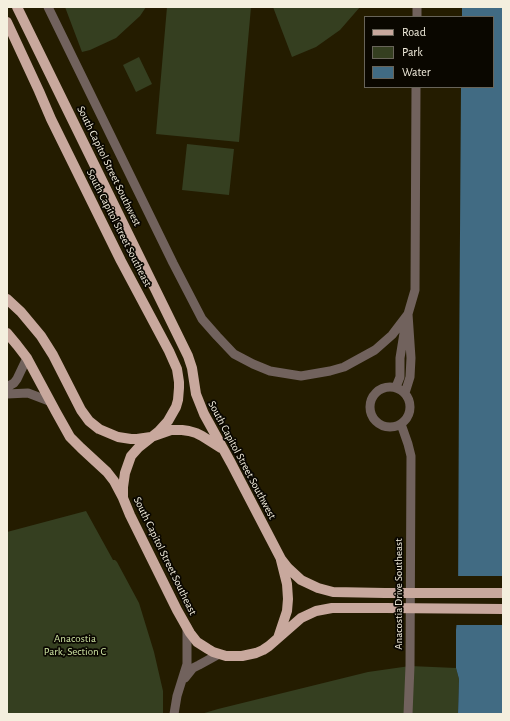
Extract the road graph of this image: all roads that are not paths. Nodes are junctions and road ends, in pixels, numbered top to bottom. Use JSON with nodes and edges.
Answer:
{"nodes":[{"id":1,"x":17,"y":7,"type":"edge"},
{"id":2,"x":48,"y":7,"type":"edge"},
{"id":3,"x":7,"y":22,"type":"edge"},
{"id":4,"x":416,"y":88,"type":"edge"},
{"id":5,"x":7,"y":299,"type":"edge"},
{"id":6,"x":408,"y":314,"type":"junction"},
{"id":7,"x":7,"y":333,"type":"edge"},
{"id":8,"x":27,"y":358,"type":"junction"},
{"id":9,"x":7,"y":386,"type":"edge"},
{"id":10,"x":396,"y":387,"type":"junction"},
{"id":11,"x":405,"y":393,"type":"junction"},
{"id":12,"x":7,"y":394,"type":"edge"},
{"id":13,"x":49,"y":401,"type":"junction"},
{"id":14,"x":401,"y":424,"type":"junction"},
{"id":15,"x":151,"y":437,"type":"junction"},
{"id":16,"x":224,"y":451,"type":"junction"},
{"id":17,"x":123,"y":498,"type":"junction"},
{"id":18,"x":281,"y":559,"type":"junction"},
{"id":19,"x":503,"y":593,"type":"edge"},
{"id":20,"x":503,"y":609,"type":"edge"},
{"id":21,"x":187,"y":627,"type":"junction"},
{"id":22,"x":278,"y":638,"type":"junction"},
{"id":23,"x":220,"y":654,"type":"junction"},
{"id":24,"x":182,"y":680,"type":"junction"},
{"id":25,"x":174,"y":714,"type":"edge"},
{"id":26,"x":408,"y":714,"type":"edge"}],
"edges":[{"from":1,"to":16,"type":"main road","name":"South Capitol Street Southwest"},
{"from":2,"to":6,"type":"street"},
{"from":3,"to":15,"type":"main road","name":"South Capitol Street Southeast"},
{"from":4,"to":6,"type":"street"},
{"from":5,"to":15,"type":"main road"},
{"from":6,"to":10,"type":"street"},
{"from":6,"to":11,"type":"street"},
{"from":7,"to":8,"type":"main road"},
{"from":8,"to":9,"type":"street"},
{"from":8,"to":13,"type":"main road"},
{"from":10,"to":11,"type":"street"},
{"from":10,"to":14,"type":"street"},
{"from":11,"to":14,"type":"street"},
{"from":12,"to":13,"type":"street"},
{"from":13,"to":17,"type":"main road"},
{"from":14,"to":26,"type":"street","name":"Anacostia Drive Southeast"},
{"from":15,"to":16,"type":"main road"},
{"from":15,"to":17,"type":"main road","name":"South Capitol Street Southeast"},
{"from":16,"to":18,"type":"main road","name":"South Capitol Street Southwest"},
{"from":17,"to":21,"type":"main road","name":"South Capitol Street Southeast"},
{"from":18,"to":19,"type":"main road","name":"South Capitol Street Southwest","bridge":true},
{"from":18,"to":22,"type":"main road"},
{"from":20,"to":22,"type":"main road","name":"South Capitol Street Southeast","bridge":true},
{"from":21,"to":23,"type":"main road","name":"South Capitol Street Southeast"},
{"from":21,"to":24,"type":"street"},
{"from":22,"to":23,"type":"main road","name":"South Capitol Street Southeast"},
{"from":23,"to":24,"type":"street"},
{"from":24,"to":25,"type":"street"}]}
